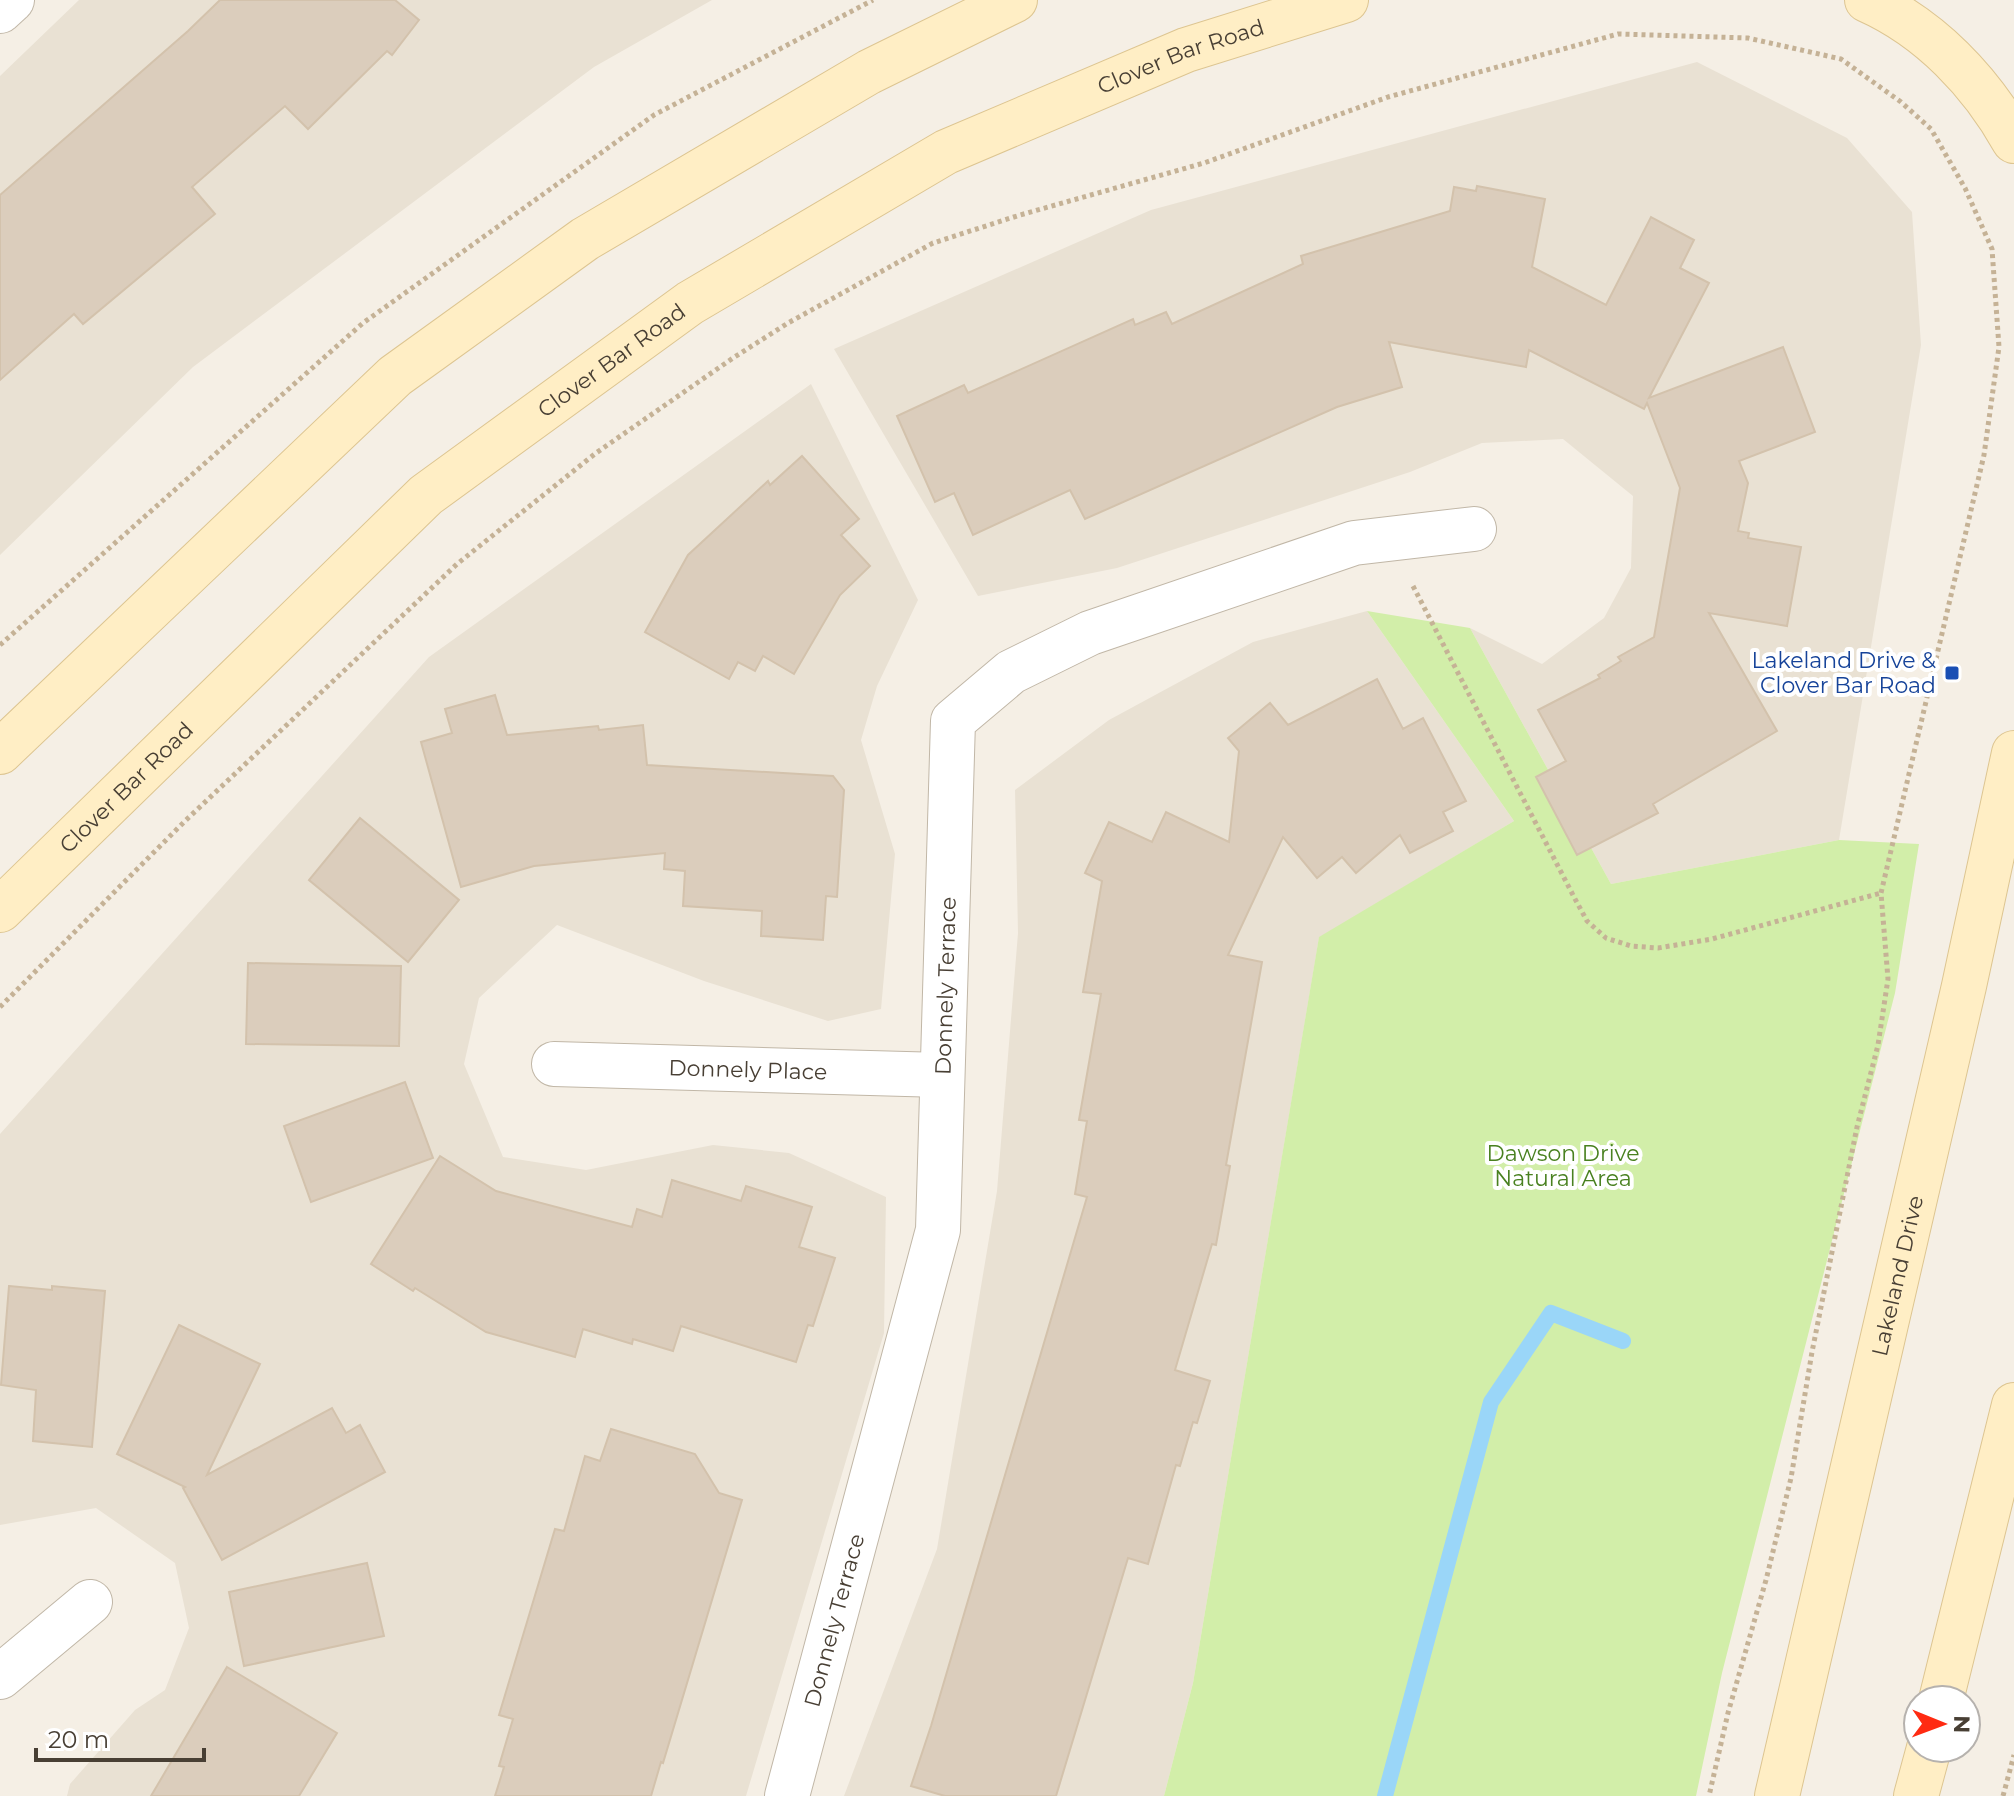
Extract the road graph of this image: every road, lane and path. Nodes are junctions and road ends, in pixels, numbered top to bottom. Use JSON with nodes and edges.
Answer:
{"nodes":[{"id":1,"x":12,"y":0,"type":"edge"},
{"id":2,"x":1015,"y":0,"type":"edge"},
{"id":3,"x":1346,"y":0,"type":"edge"},
{"id":4,"x":1867,"y":0,"type":"edge"},
{"id":5,"x":0,"y":11,"type":"edge"},
{"id":6,"x":2014,"y":141,"type":"edge"},
{"id":7,"x":1474,"y":529,"type":"dead end"},
{"id":8,"x":1438,"y":638,"type":"dead end"},
{"id":9,"x":0,"y":752,"type":"edge"},
{"id":10,"x":2014,"y":753,"type":"edge"},
{"id":11,"x":1881,"y":893,"type":"junction"},
{"id":12,"x":0,"y":910,"type":"edge"},
{"id":13,"x":0,"y":1007,"type":"edge"},
{"id":14,"x":554,"y":1064,"type":"dead end"},
{"id":15,"x":942,"y":1075,"type":"junction"},
{"id":16,"x":2014,"y":1405,"type":"edge"},
{"id":17,"x":90,"y":1602,"type":"dead end"},
{"id":18,"x":0,"y":1677,"type":"edge"},
{"id":19,"x":1945,"y":1684,"type":"edge"},
{"id":20,"x":2014,"y":1755,"type":"edge"},
{"id":21,"x":1925,"y":1764,"type":"edge"},
{"id":22,"x":787,"y":1796,"type":"edge"},
{"id":23,"x":1709,"y":1796,"type":"edge"},
{"id":24,"x":1777,"y":1796,"type":"edge"},
{"id":25,"x":1916,"y":1796,"type":"edge"},
{"id":26,"x":2003,"y":1796,"type":"edge"}],
"edges":[{"from":1,"to":5,"type":"street"},
{"from":2,"to":9,"type":"main road"},
{"from":3,"to":12,"type":"main road","name":"Clover Bar Road"},
{"from":4,"to":6,"type":"main road"},
{"from":7,"to":15,"type":"street","name":"Donnely Terrace"},
{"from":8,"to":11,"type":"path"},
{"from":10,"to":24,"type":"main road","name":"Lakeland Drive"},
{"from":11,"to":13,"type":"path"},
{"from":11,"to":23,"type":"path"},
{"from":14,"to":15,"type":"street","name":"Donnely Place"},
{"from":15,"to":22,"type":"street","name":"Donnely Terrace"},
{"from":16,"to":19,"type":"main road"},
{"from":17,"to":18,"type":"street"},
{"from":20,"to":26,"type":"path"},
{"from":21,"to":25,"type":"main road"}]}
